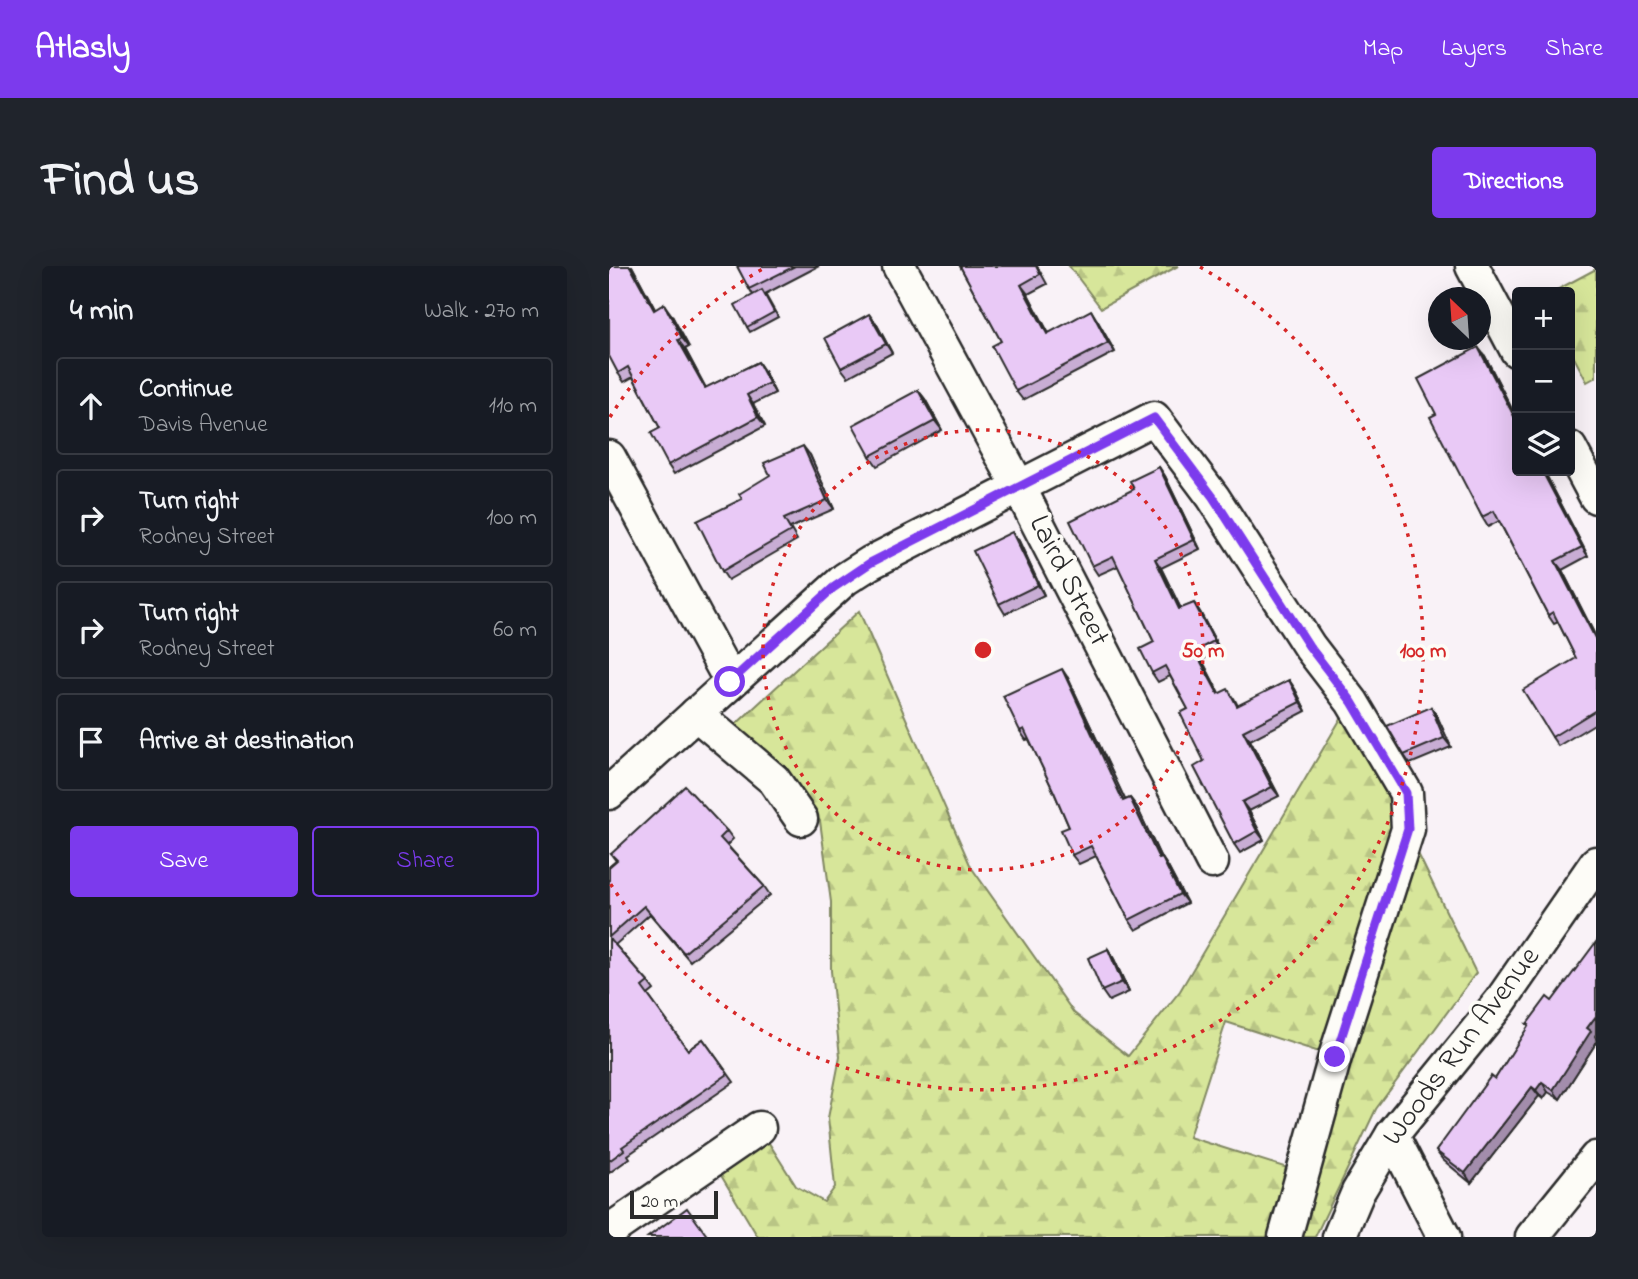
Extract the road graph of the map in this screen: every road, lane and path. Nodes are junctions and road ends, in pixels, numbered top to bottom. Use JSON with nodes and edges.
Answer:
{"nodes":[{"id":1,"x":899,"y":266,"type":"edge"},
{"id":2,"x":1472,"y":266,"type":"edge"},
{"id":3,"x":1516,"y":350,"type":"edge"},
{"id":4,"x":609,"y":457,"type":"edge"},
{"id":5,"x":1575,"y":458,"type":"edge"},
{"id":6,"x":1020,"y":489,"type":"junction"},
{"id":7,"x":1596,"y":497,"type":"edge"},
{"id":8,"x":730,"y":682,"type":"junction"},
{"id":9,"x":696,"y":714,"type":"junction"},
{"id":10,"x":609,"y":793,"type":"edge"},
{"id":11,"x":801,"y":819,"type":"dead end"},
{"id":12,"x":1212,"y":862,"type":"dead end"},
{"id":13,"x":1596,"y":863,"type":"edge"},
{"id":14,"x":759,"y":1128,"type":"dead end"},
{"id":15,"x":1392,"y":1135,"type":"junction"},
{"id":16,"x":1596,"y":1158,"type":"edge"},
{"id":17,"x":609,"y":1231,"type":"edge"},
{"id":18,"x":1285,"y":1237,"type":"edge"},
{"id":19,"x":1339,"y":1237,"type":"edge"},
{"id":20,"x":1444,"y":1237,"type":"edge"},
{"id":21,"x":1532,"y":1237,"type":"edge"}],
"edges":[{"from":1,"to":6,"type":"street","name":"Laird Street"},
{"from":2,"to":3,"type":"street"},
{"from":4,"to":8,"type":"street"},
{"from":5,"to":7,"type":"street"},
{"from":6,"to":8,"type":"street"},
{"from":6,"to":12,"type":"street","name":"Laird Street"},
{"from":6,"to":18,"type":"street"},
{"from":8,"to":9,"type":"street"},
{"from":9,"to":10,"type":"street"},
{"from":9,"to":11,"type":"street"},
{"from":13,"to":15,"type":"street","name":"Woods Run Avenue"},
{"from":14,"to":17,"type":"street"},
{"from":15,"to":19,"type":"street","name":"Woods Run Avenue"},
{"from":15,"to":20,"type":"street"},
{"from":16,"to":21,"type":"street"}]}
